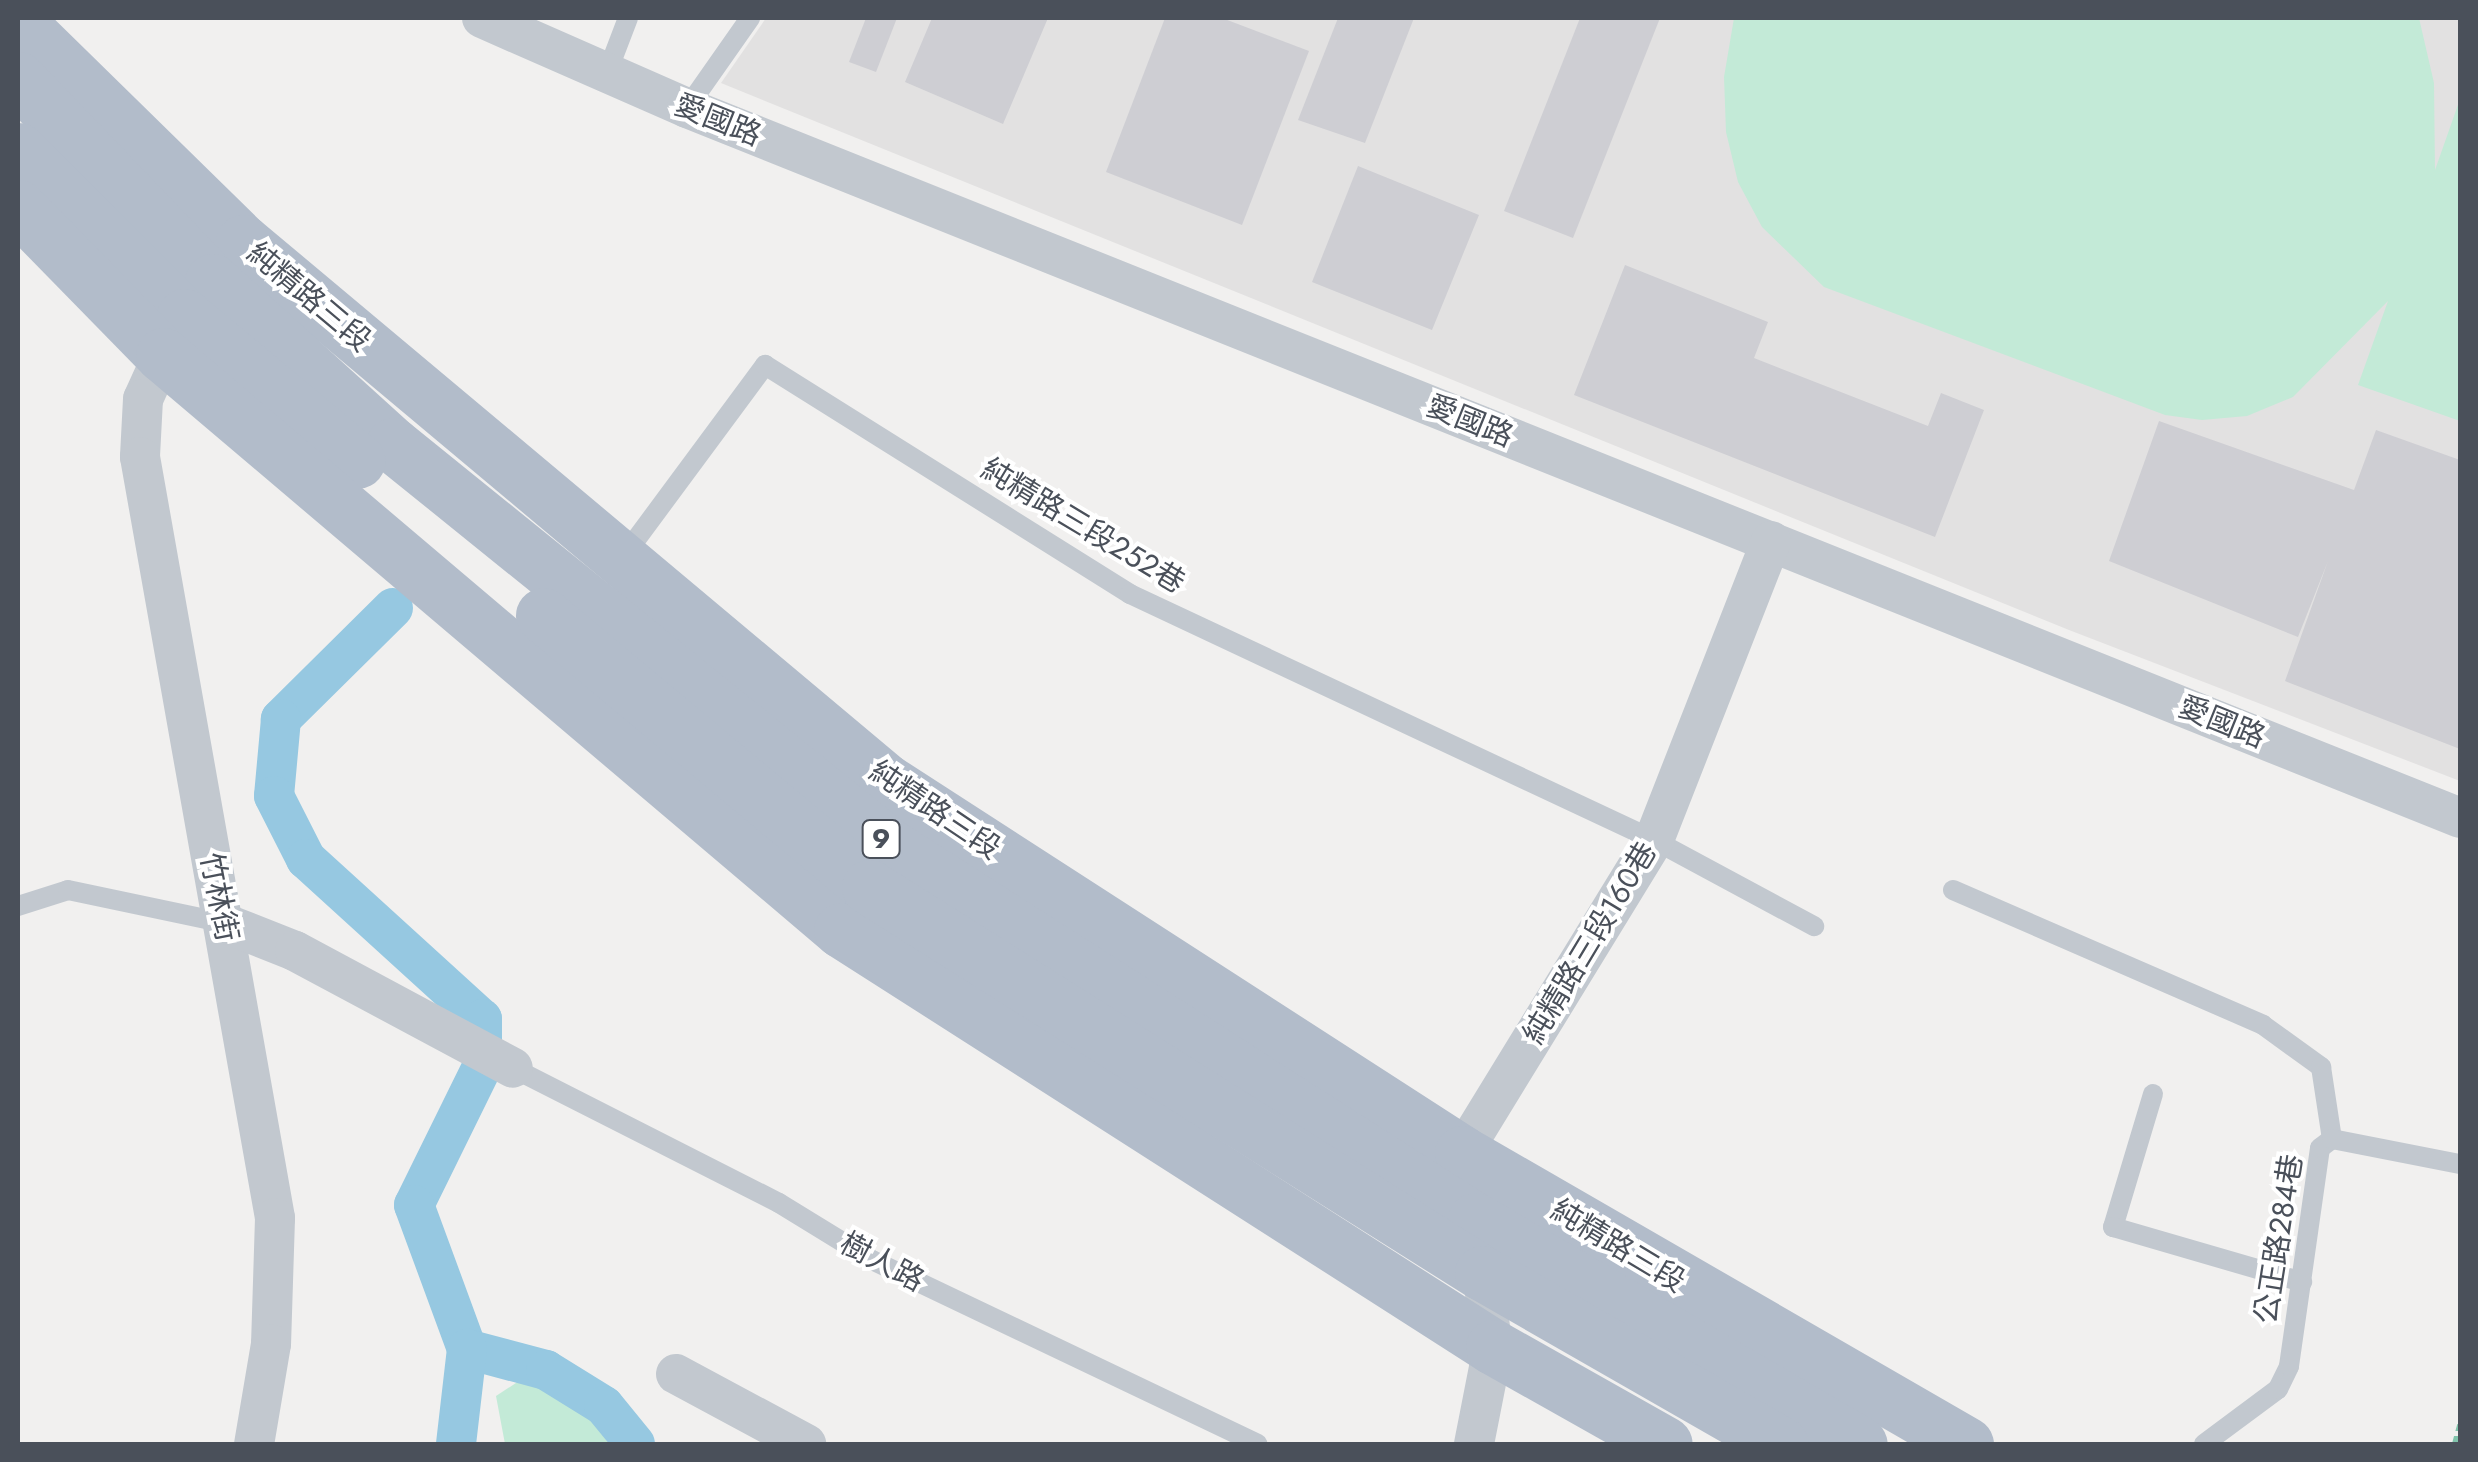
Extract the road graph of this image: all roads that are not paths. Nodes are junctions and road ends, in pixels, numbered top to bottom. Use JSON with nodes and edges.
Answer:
{"nodes":[{"id":1,"x":482,"y":18,"type":"edge"},
{"id":2,"x":628,"y":18,"type":"edge"},
{"id":3,"x":750,"y":18,"type":"edge"},
{"id":4,"x":18,"y":22,"type":"edge"},
{"id":5,"x":607,"y":72,"type":"junction"},
{"id":6,"x":18,"y":80,"type":"edge"},
{"id":7,"x":687,"y":108,"type":"junction"},
{"id":8,"x":18,"y":150,"type":"edge"},
{"id":9,"x":18,"y":207,"type":"edge"},
{"id":10,"x":200,"y":299,"type":"junction"},
{"id":11,"x":1771,"y":541,"type":"junction"},
{"id":12,"x":623,"y":556,"type":"junction"},
{"id":13,"x":2460,"y":818,"type":"edge"},
{"id":14,"x":1654,"y":840,"type":"junction"},
{"id":15,"x":1953,"y":890,"type":"dead end"},
{"id":16,"x":18,"y":906,"type":"edge"},
{"id":17,"x":224,"y":922,"type":"junction"},
{"id":18,"x":1814,"y":926,"type":"dead end"},
{"id":19,"x":513,"y":1068,"type":"joint"},
{"id":20,"x":2153,"y":1094,"type":"dead end"},
{"id":21,"x":2332,"y":1139,"type":"junction"},
{"id":22,"x":1462,"y":1152,"type":"junction"},
{"id":23,"x":2460,"y":1164,"type":"edge"},
{"id":24,"x":1478,"y":1247,"type":"junction"},
{"id":25,"x":2302,"y":1282,"type":"junction"},
{"id":26,"x":1493,"y":1347,"type":"junction"},
{"id":27,"x":676,"y":1374,"type":"dead end"},
{"id":28,"x":254,"y":1444,"type":"edge"},
{"id":29,"x":806,"y":1444,"type":"edge"},
{"id":30,"x":1257,"y":1444,"type":"edge"},
{"id":31,"x":1474,"y":1444,"type":"edge"},
{"id":32,"x":1664,"y":1444,"type":"edge"},
{"id":33,"x":1780,"y":1444,"type":"edge"},
{"id":34,"x":1860,"y":1444,"type":"edge"},
{"id":35,"x":1966,"y":1444,"type":"edge"},
{"id":36,"x":2204,"y":1444,"type":"edge"}],
"edges":[{"from":1,"to":5,"type":"street","name":"愛國路"},
{"from":2,"to":5,"type":"lane"},
{"from":3,"to":7,"type":"lane"},
{"from":4,"to":10,"type":"main road","name":"純精路三段"},
{"from":5,"to":7,"type":"street","name":"愛國路"},
{"from":6,"to":10,"type":"main road","name":"純精路三段","number":"9"},
{"from":7,"to":11,"type":"street","name":"愛國路"},
{"from":8,"to":10,"type":"main road","name":"純精路三段","number":"9"},
{"from":9,"to":10,"type":"main road","name":"純精路三段"},
{"from":10,"to":12,"type":"main road","name":"純精路三段"},
{"from":10,"to":17,"type":"street","name":"竹林街"},
{"from":10,"to":24,"type":"main road","name":"純精路三段","number":"9"},
{"from":10,"to":26,"type":"main road","name":"純精路三段"},
{"from":11,"to":13,"type":"street","name":"愛國路"},
{"from":11,"to":14,"type":"street","name":"純精路三段160巷"},
{"from":12,"to":14,"type":"lane","name":"純精路三段252巷"},
{"from":12,"to":22,"type":"main road","name":"純精路三段"},
{"from":14,"to":18,"type":"lane"},
{"from":14,"to":22,"type":"street","name":"純精路三段160巷"},
{"from":15,"to":21,"type":"lane"},
{"from":16,"to":17,"type":"lane"},
{"from":17,"to":19,"type":"street"},
{"from":17,"to":28,"type":"street","name":"竹林街"},
{"from":19,"to":30,"type":"lane","name":"樹人路"},
{"from":20,"to":25,"type":"lane"},
{"from":21,"to":23,"type":"lane","name":"公正路284巷"},
{"from":21,"to":25,"type":"lane","name":"公正路284巷"},
{"from":22,"to":24,"type":"street"},
{"from":22,"to":35,"type":"main road","name":"純精路三段"},
{"from":24,"to":26,"type":"street"},
{"from":24,"to":33,"type":"main road","name":"純精路三段","number":"9"},
{"from":24,"to":34,"type":"main road","name":"純精路三段","number":"9"},
{"from":25,"to":36,"type":"lane","name":"公正路284巷"},
{"from":26,"to":31,"type":"street"},
{"from":26,"to":32,"type":"main road","name":"純精路三段"},
{"from":27,"to":29,"type":"street"}]}
